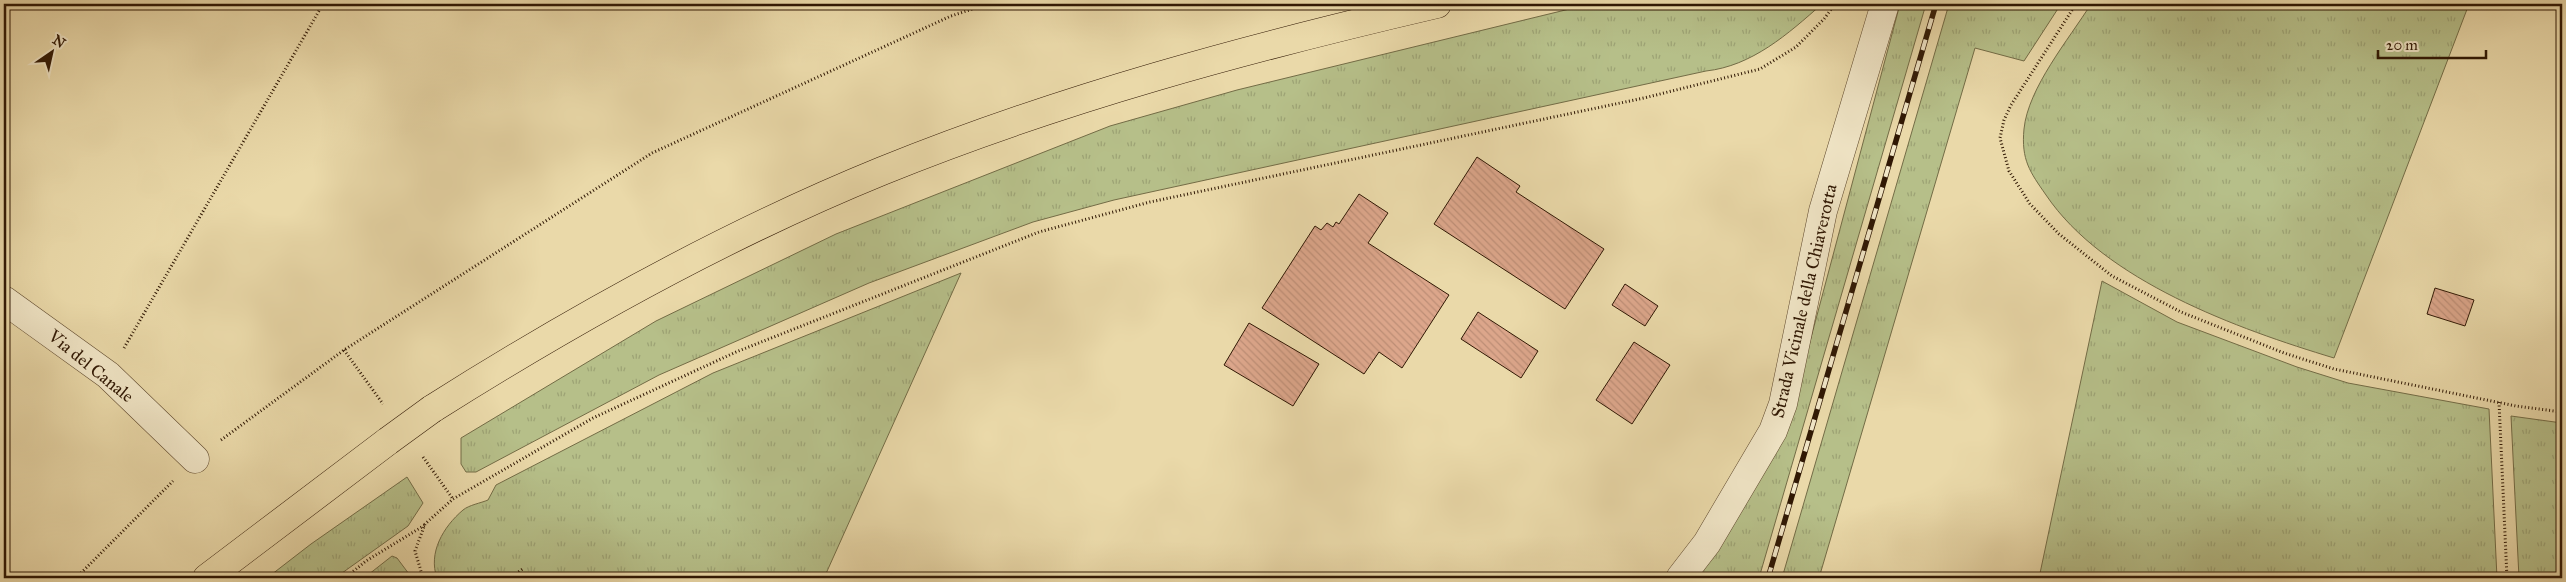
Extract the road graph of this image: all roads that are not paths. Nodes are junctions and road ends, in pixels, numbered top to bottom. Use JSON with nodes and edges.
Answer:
{"nodes":[{"id":1,"x":1437,"y":4,"type":"edge"},
{"id":2,"x":1885,"y":4,"type":"edge"},
{"id":3,"x":4,"y":300,"type":"edge"},
{"id":4,"x":195,"y":459,"type":"road end"},
{"id":5,"x":207,"y":578,"type":"edge"},
{"id":6,"x":1680,"y":578,"type":"edge"}],
"edges":[{"from":1,"to":5,"type":"main road","bridge":true},
{"from":2,"to":6,"type":"street","name":"Strada Vicinale della Chiaverotta"},
{"from":3,"to":4,"type":"street","name":"Via del Canale"}]}
